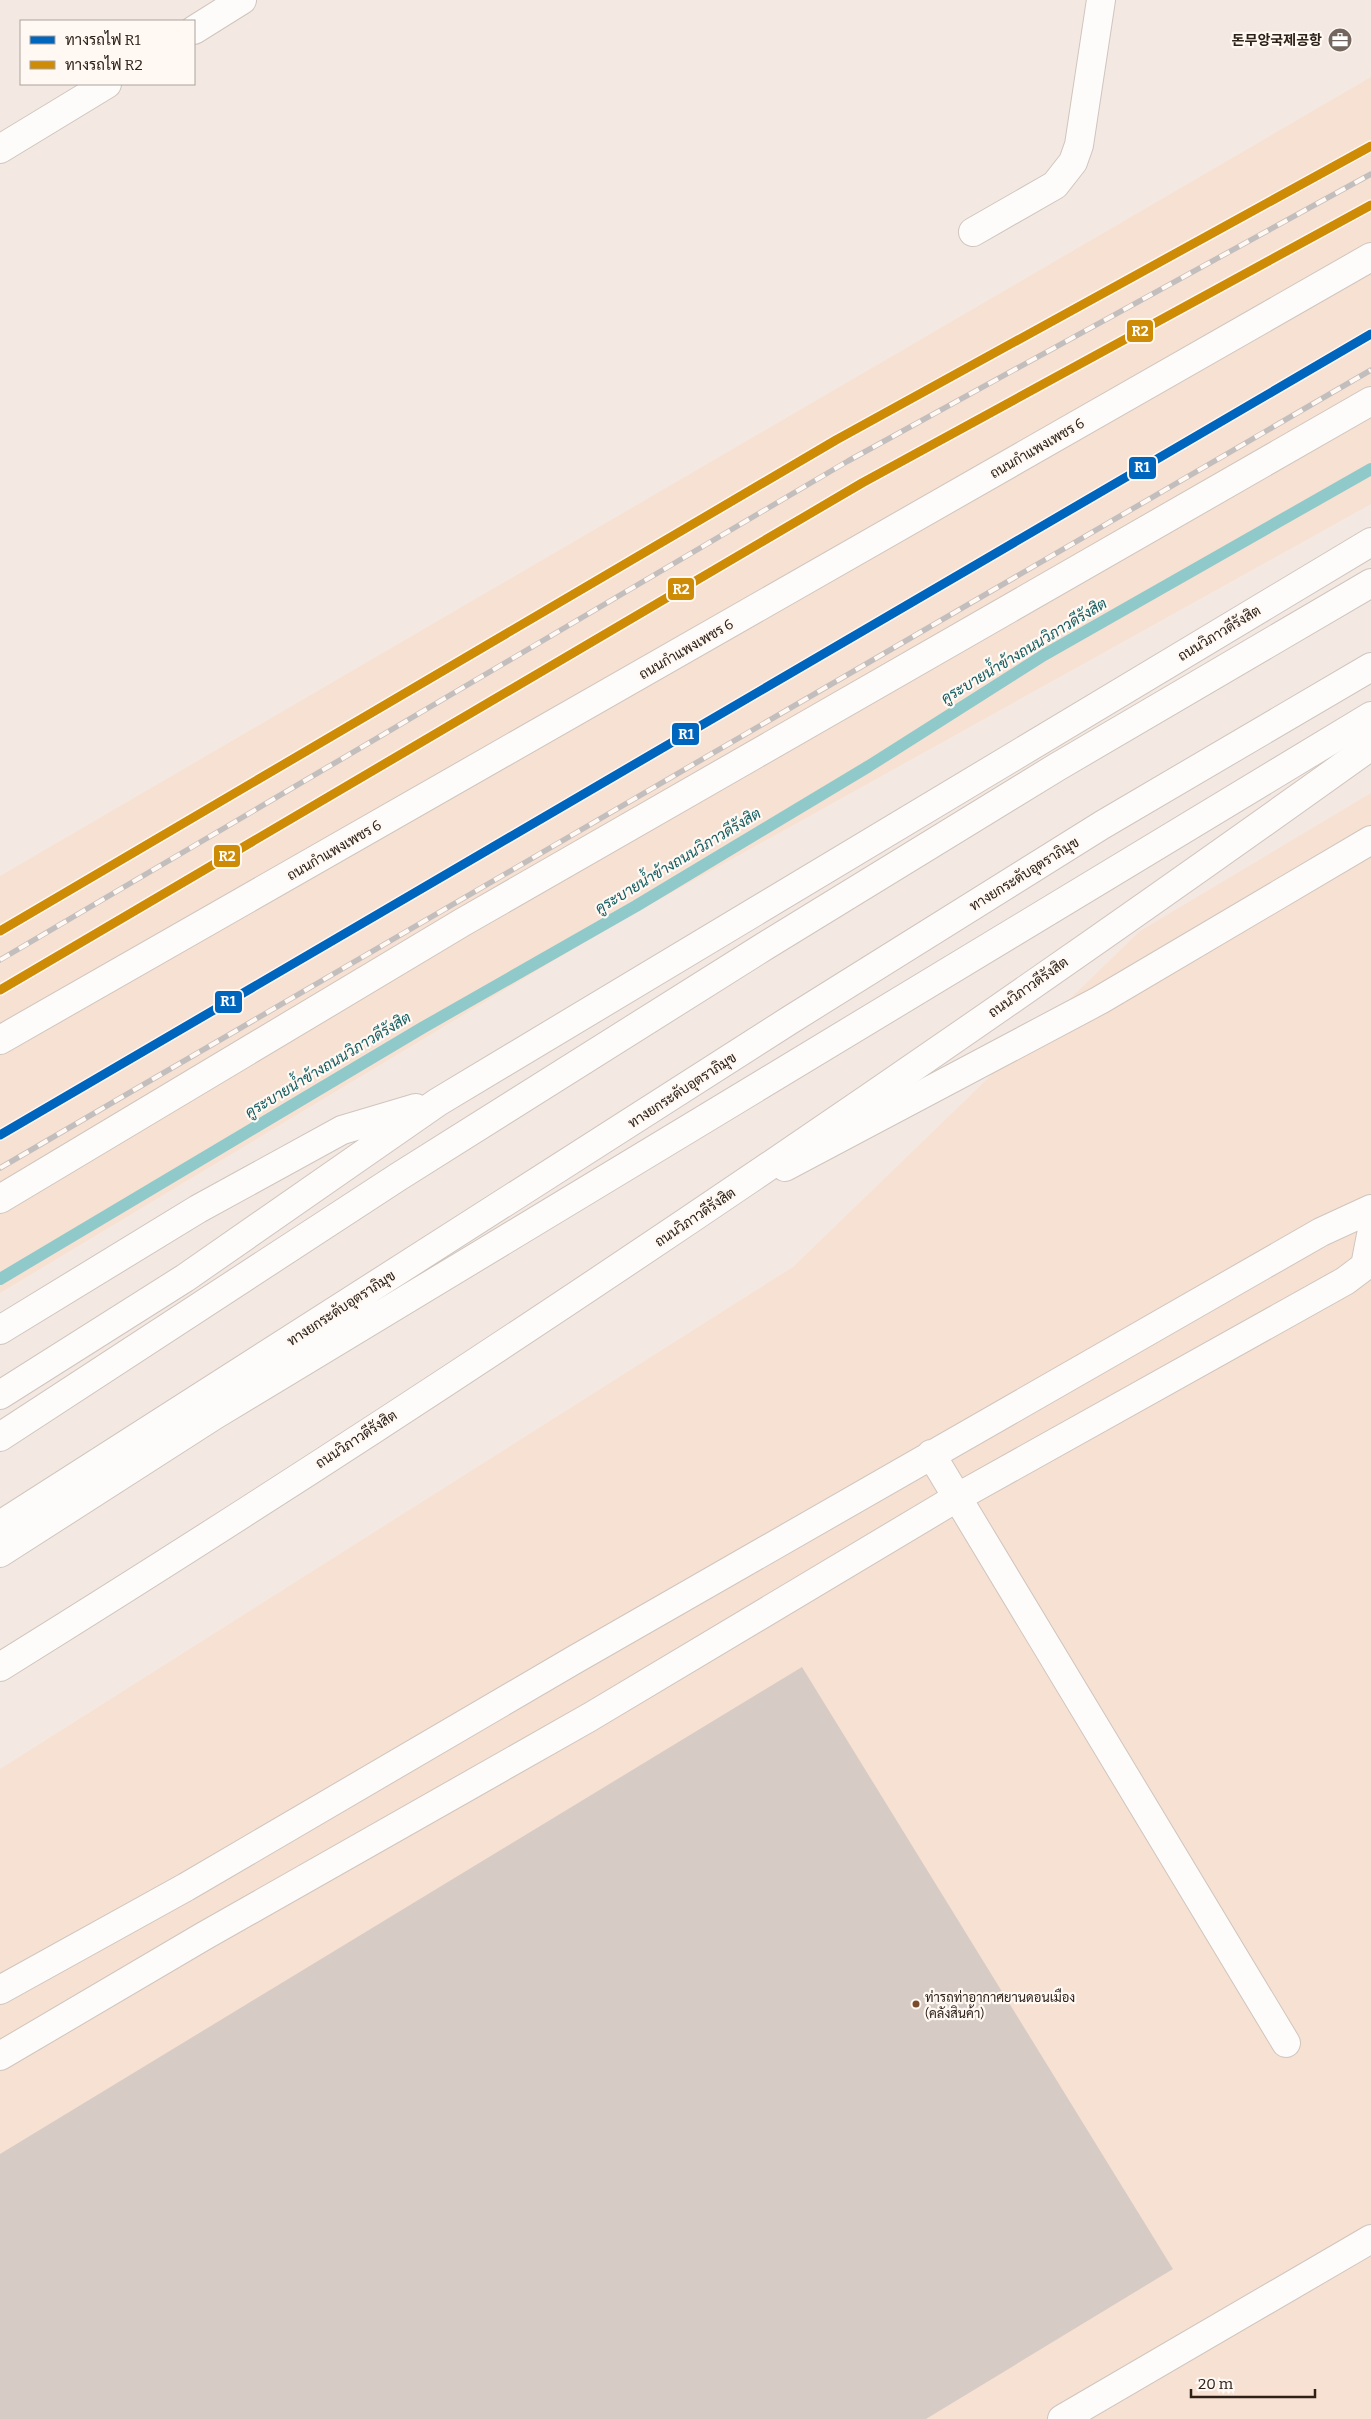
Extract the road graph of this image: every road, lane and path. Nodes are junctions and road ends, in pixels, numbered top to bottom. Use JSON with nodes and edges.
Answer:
{"nodes":[{"id":1,"x":242,"y":0,"type":"edge"},
{"id":2,"x":1101,"y":0,"type":"edge"},
{"id":3,"x":195,"y":29,"type":"edge"},
{"id":4,"x":105,"y":85,"type":"edge"},
{"id":5,"x":0,"y":150,"type":"edge"},
{"id":6,"x":973,"y":232,"type":"dead end"},
{"id":7,"x":1371,"y":257,"type":"edge"},
{"id":8,"x":1371,"y":401,"type":"edge"},
{"id":9,"x":1371,"y":542,"type":"edge"},
{"id":10,"x":1371,"y":583,"type":"edge"},
{"id":11,"x":1371,"y":667,"type":"edge"},
{"id":12,"x":1371,"y":716,"type":"edge"},
{"id":13,"x":1371,"y":740,"type":"edge"},
{"id":14,"x":1371,"y":840,"type":"edge"},
{"id":15,"x":0,"y":1040,"type":"edge"},
{"id":16,"x":438,"y":1102,"type":"junction"},
{"id":17,"x":0,"y":1199,"type":"edge"},
{"id":18,"x":720,"y":1201,"type":"junction"},
{"id":19,"x":1371,"y":1208,"type":"edge"},
{"id":20,"x":1371,"y":1235,"type":"edge"},
{"id":21,"x":0,"y":1330,"type":"edge"},
{"id":22,"x":0,"y":1395,"type":"edge"},
{"id":23,"x":0,"y":1436,"type":"edge"},
{"id":24,"x":931,"y":1454,"type":"junction"},
{"id":25,"x":958,"y":1498,"type":"junction"},
{"id":26,"x":0,"y":1526,"type":"edge"},
{"id":27,"x":0,"y":1553,"type":"edge"},
{"id":28,"x":0,"y":1667,"type":"edge"},
{"id":29,"x":0,"y":1990,"type":"edge"},
{"id":30,"x":1286,"y":2043,"type":"dead end"},
{"id":31,"x":0,"y":2056,"type":"edge"},
{"id":32,"x":1371,"y":2239,"type":"edge"},
{"id":33,"x":1062,"y":2419,"type":"edge"}],
"edges":[{"from":1,"to":3,"type":"main road"},
{"from":2,"to":6,"type":"main road"},
{"from":4,"to":5,"type":"main road"},
{"from":7,"to":15,"type":"main road","name":"ถนนกำแพงเพชร 6"},
{"from":8,"to":17,"type":"main road"},
{"from":9,"to":16,"type":"main road","name":"ถนนวิภาวดีรังสิต"},
{"from":10,"to":23,"type":"main road"},
{"from":11,"to":26,"type":"main road","name":"ทางยกระดับอุตราภิมุข"},
{"from":12,"to":27,"type":"main road"},
{"from":13,"to":18,"type":"main road","name":"ถนนวิภาวดีรังสิต"},
{"from":14,"to":18,"type":"main road"},
{"from":16,"to":21,"type":"main road"},
{"from":16,"to":22,"type":"main road","name":"ถนนวิภาวดีรังสิต"},
{"from":18,"to":28,"type":"main road","name":"ถนนวิภาวดีรังสิต"},
{"from":19,"to":24,"type":"main road"},
{"from":20,"to":25,"type":"main road"},
{"from":24,"to":25,"type":"main road"},
{"from":24,"to":29,"type":"main road"},
{"from":25,"to":30,"type":"main road"},
{"from":25,"to":31,"type":"main road"},
{"from":32,"to":33,"type":"main road"}]}
